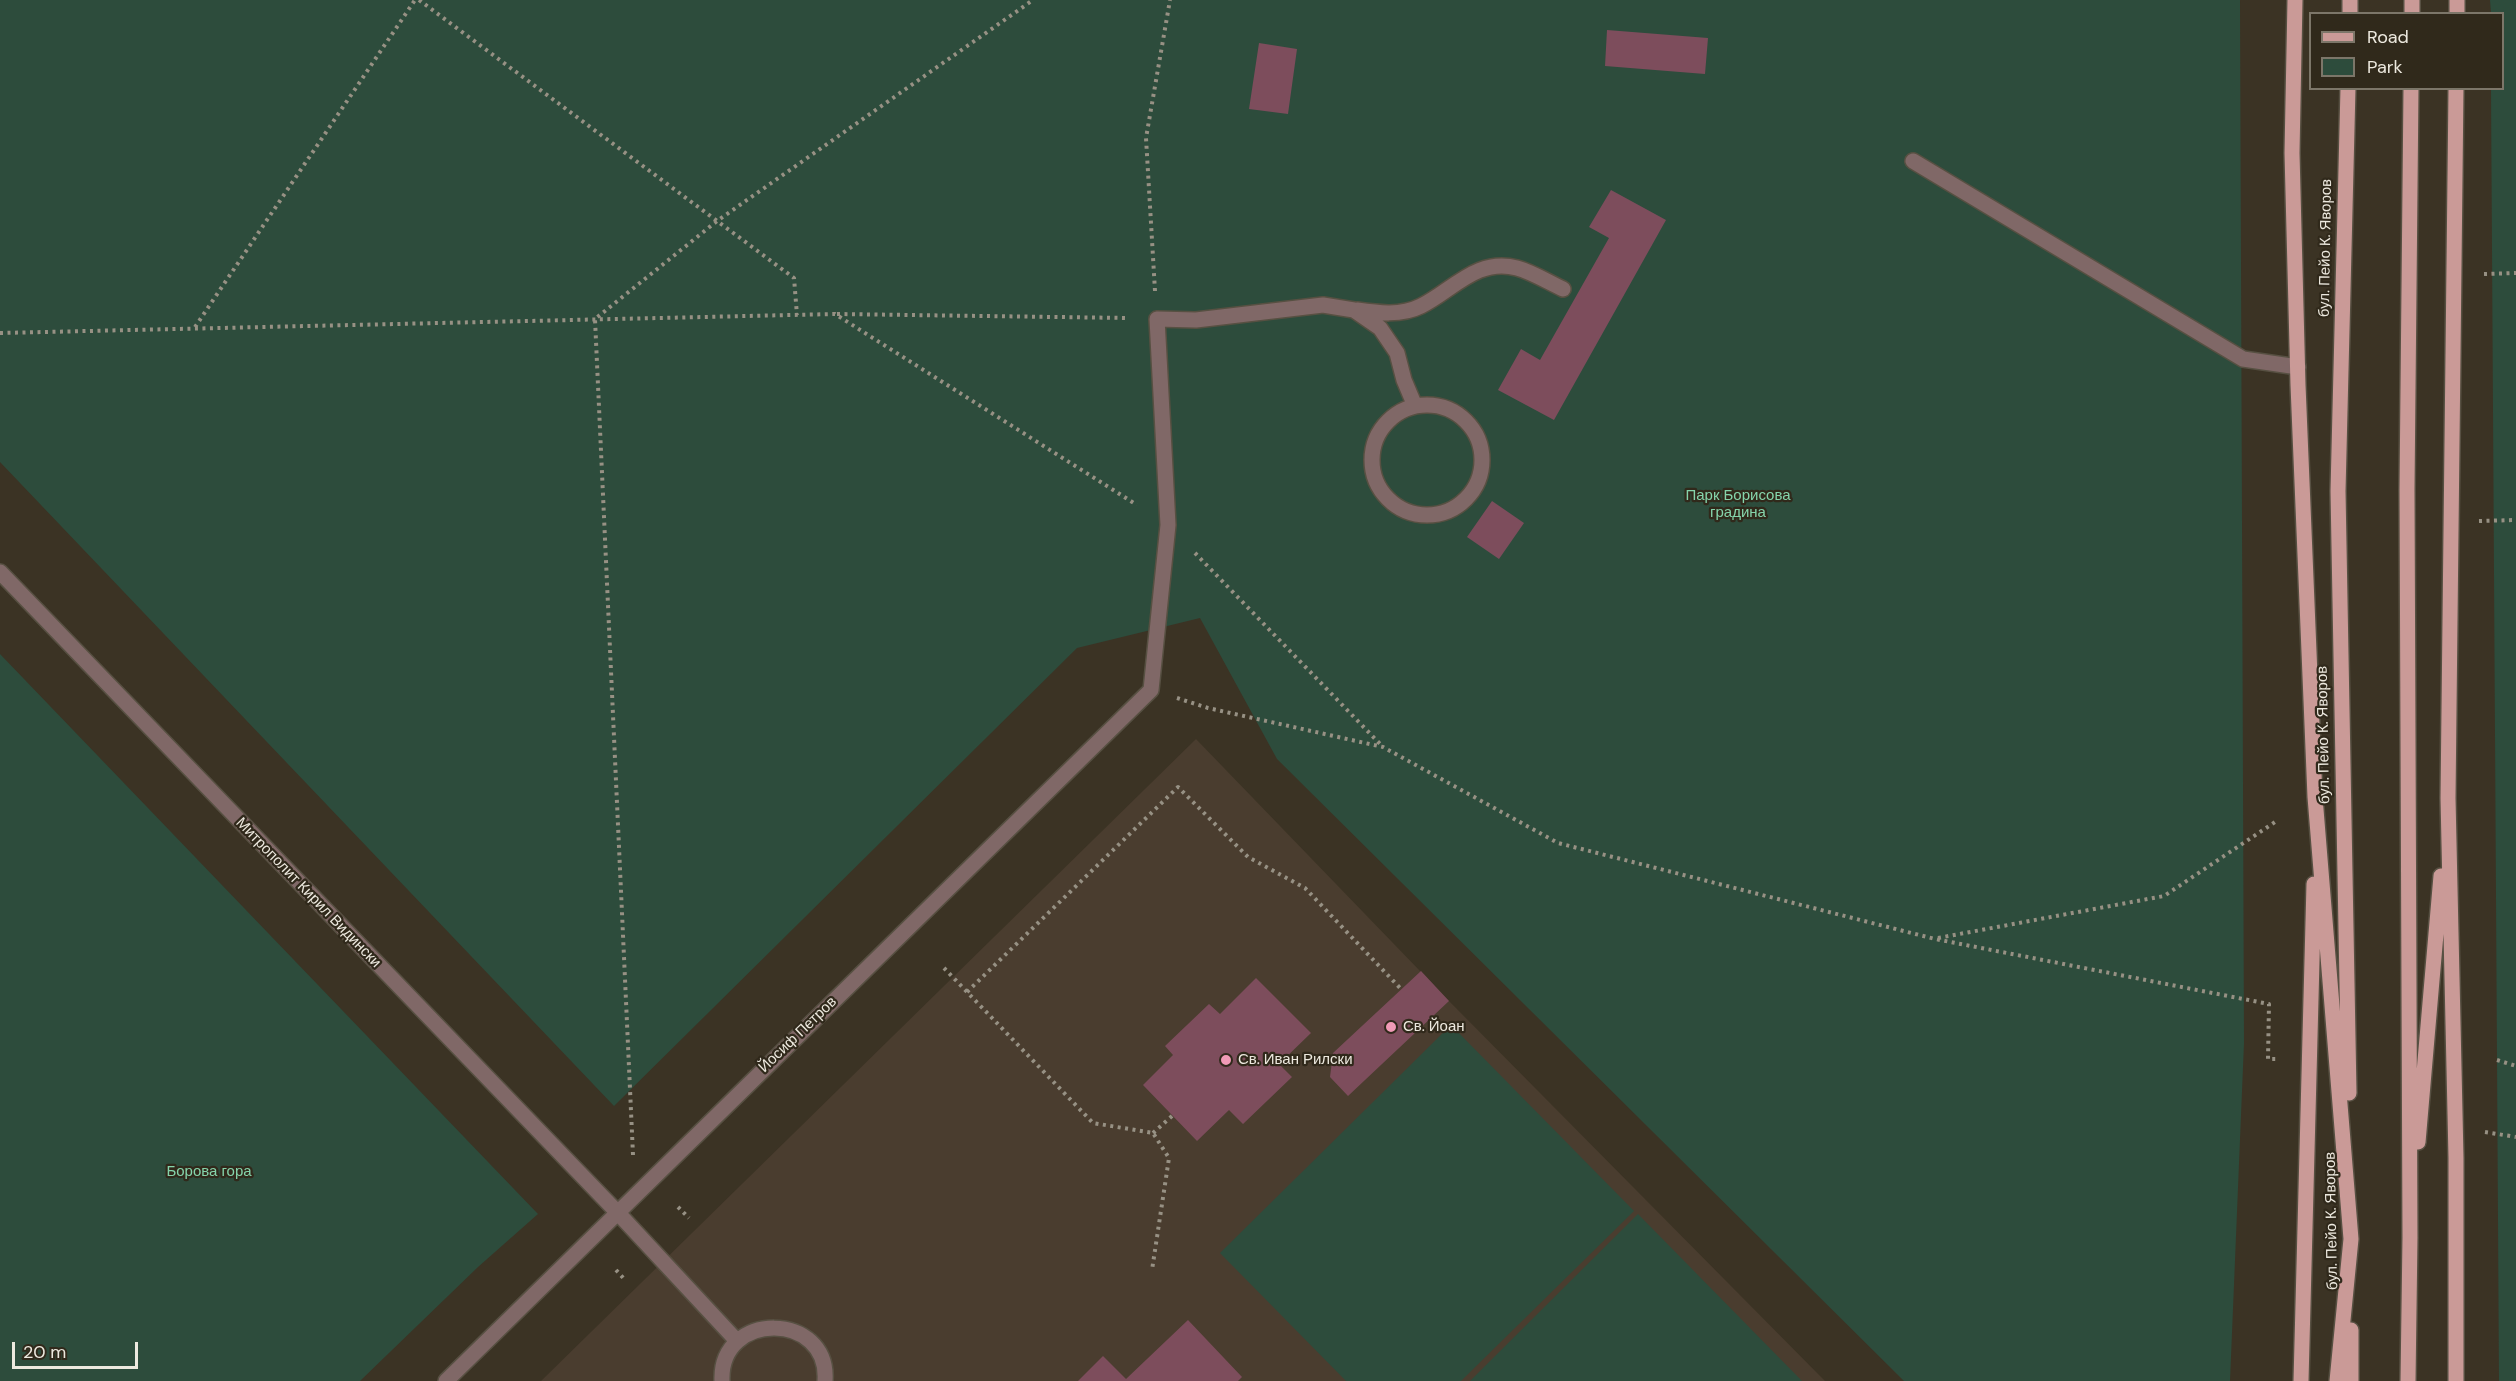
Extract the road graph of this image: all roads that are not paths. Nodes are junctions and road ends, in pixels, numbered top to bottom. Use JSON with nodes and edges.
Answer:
{"nodes":[{"id":1,"x":2295,"y":0,"type":"edge"},
{"id":2,"x":2348,"y":90,"type":"edge"},
{"id":3,"x":2411,"y":90,"type":"edge"},
{"id":4,"x":2456,"y":90,"type":"edge"},
{"id":5,"x":1913,"y":161,"type":"dead end"},
{"id":6,"x":1563,"y":289,"type":"dead end"},
{"id":7,"x":1354,"y":310,"type":"junction"},
{"id":8,"x":2298,"y":368,"type":"junction"},
{"id":9,"x":1415,"y":406,"type":"junction"},
{"id":10,"x":0,"y":572,"type":"edge"},
{"id":11,"x":2315,"y":797,"type":"junction"},
{"id":12,"x":2448,"y":798,"type":"junction"},
{"id":13,"x":618,"y":1213,"type":"junction"},
{"id":14,"x":2410,"y":1237,"type":"junction"},
{"id":15,"x":2351,"y":1239,"type":"junction"},
{"id":16,"x":737,"y":1341,"type":"junction"},
{"id":17,"x":721,"y":1378,"type":"edge"},
{"id":18,"x":446,"y":1381,"type":"edge"},
{"id":19,"x":825,"y":1381,"type":"edge"},
{"id":20,"x":2301,"y":1381,"type":"edge"},
{"id":21,"x":2337,"y":1381,"type":"edge"},
{"id":22,"x":2351,"y":1381,"type":"edge"},
{"id":23,"x":2408,"y":1381,"type":"edge"},
{"id":24,"x":2418,"y":1381,"type":"edge"},
{"id":25,"x":2456,"y":1381,"type":"edge"}],
"edges":[{"from":1,"to":8,"type":"main road"},
{"from":2,"to":15,"type":"main road","name":"бул. Пейо К. Яворов"},
{"from":3,"to":14,"type":"main road"},
{"from":4,"to":12,"type":"main road"},
{"from":5,"to":8,"type":"street"},
{"from":6,"to":7,"type":"street"},
{"from":7,"to":9,"type":"street"},
{"from":7,"to":13,"type":"street","name":"Йосиф Петров"},
{"from":8,"to":11,"type":"main road"},
{"from":9,"to":9,"type":"street"},
{"from":10,"to":13,"type":"street","name":"Митрополит Кирил Видински"},
{"from":11,"to":15,"type":"main road"},
{"from":11,"to":20,"type":"main road"},
{"from":12,"to":14,"type":"main road"},
{"from":12,"to":25,"type":"main road"},
{"from":13,"to":16,"type":"street","name":"Митрополит Кирил Видински"},
{"from":13,"to":18,"type":"street","name":"Йосиф Петров"},
{"from":14,"to":23,"type":"main road"},
{"from":14,"to":24,"type":"main road"},
{"from":15,"to":21,"type":"main road"},
{"from":15,"to":22,"type":"main road","name":"бул. Пейо К. Яворов"},
{"from":16,"to":17,"type":"street"},
{"from":16,"to":19,"type":"street"}]}
